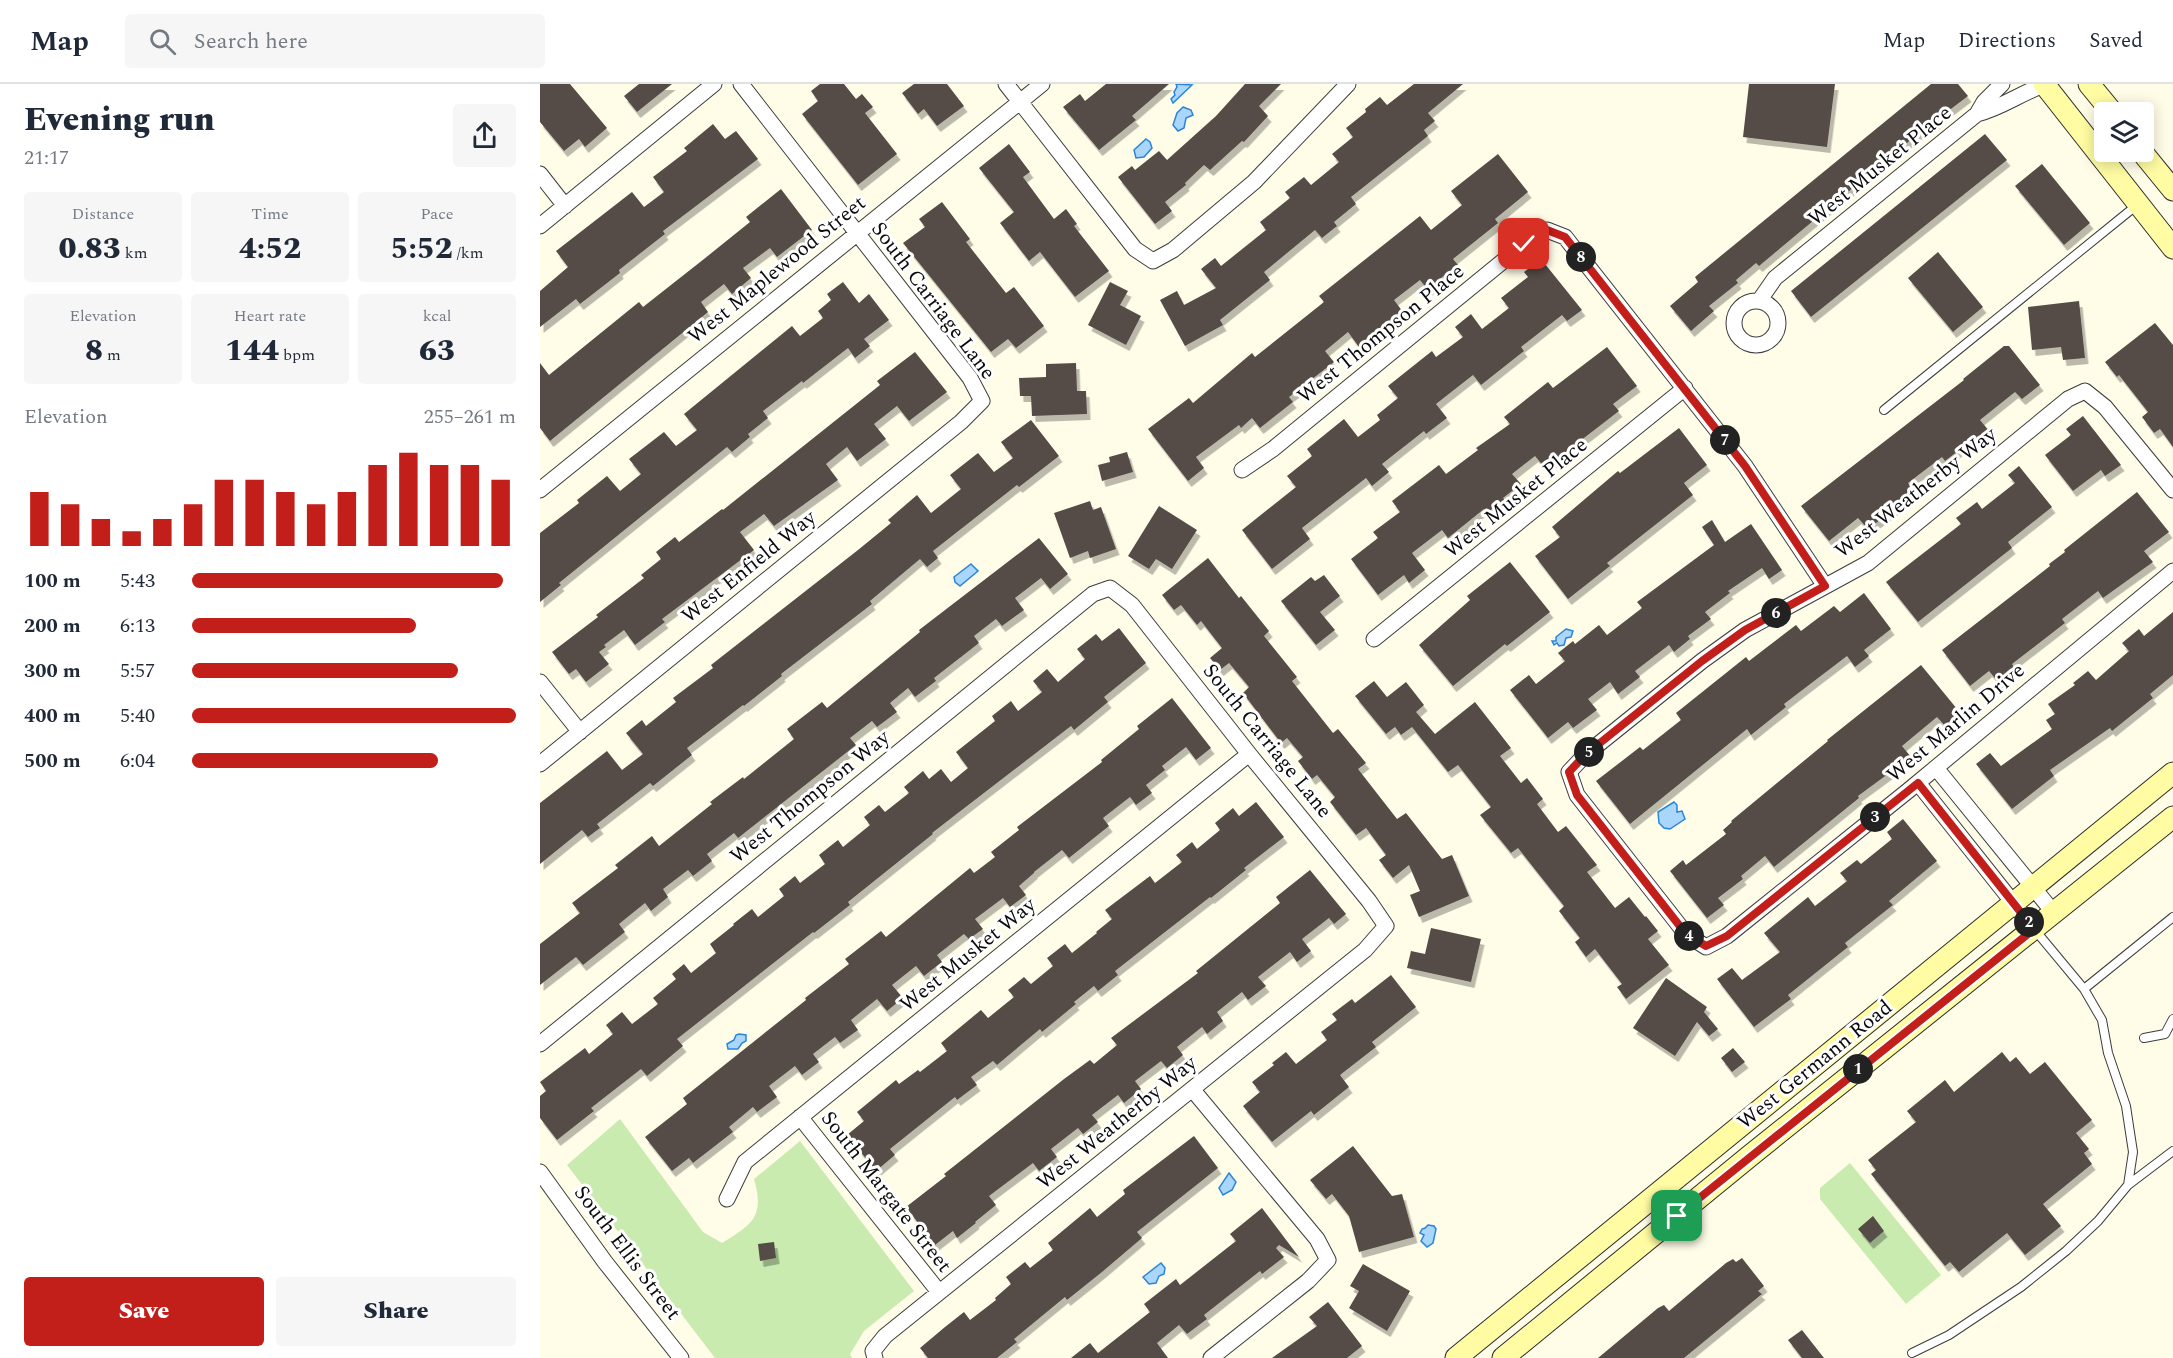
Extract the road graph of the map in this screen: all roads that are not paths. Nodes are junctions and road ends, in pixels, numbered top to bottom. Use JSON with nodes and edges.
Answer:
{"nodes":[{"id":1,"x":714,"y":84,"type":"edge"},
{"id":2,"x":741,"y":84,"type":"edge"},
{"id":3,"x":1006,"y":84,"type":"edge"},
{"id":4,"x":1042,"y":84,"type":"edge"},
{"id":5,"x":1348,"y":84,"type":"edge"},
{"id":6,"x":2002,"y":84,"type":"edge"},
{"id":7,"x":2044,"y":84,"type":"edge"},
{"id":8,"x":2089,"y":84,"type":"edge"},
{"id":9,"x":1020,"y":102,"type":"junction"},
{"id":10,"x":2104,"y":102,"type":"edge"},
{"id":11,"x":1977,"y":114,"type":"junction"},
{"id":12,"x":2150,"y":162,"type":"edge"},
{"id":13,"x":540,"y":174,"type":"edge"},
{"id":14,"x":2173,"y":190,"type":"edge"},
{"id":15,"x":565,"y":206,"type":"junction"},
{"id":16,"x":2141,"y":208,"type":"junction"},
{"id":17,"x":540,"y":226,"type":"edge"},
{"id":18,"x":856,"y":233,"type":"junction"},
{"id":19,"x":2173,"y":248,"type":"edge"},
{"id":20,"x":1759,"y":301,"type":"dead end"},
{"id":21,"x":1684,"y":388,"type":"junction"},
{"id":22,"x":982,"y":400,"type":"joint"},
{"id":23,"x":1884,"y":410,"type":"dead end"},
{"id":24,"x":1242,"y":470,"type":"dead end"},
{"id":25,"x":540,"y":490,"type":"edge"},
{"id":26,"x":2173,"y":490,"type":"edge"},
{"id":27,"x":2173,"y":571,"type":"edge"},
{"id":28,"x":1825,"y":586,"type":"junction"},
{"id":29,"x":1110,"y":588,"type":"joint"},
{"id":30,"x":1374,"y":639,"type":"dead end"},
{"id":31,"x":540,"y":682,"type":"edge"},
{"id":32,"x":580,"y":732,"type":"junction"},
{"id":33,"x":1249,"y":754,"type":"junction"},
{"id":34,"x":540,"y":764,"type":"edge"},
{"id":35,"x":1936,"y":768,"type":"junction"},
{"id":36,"x":2173,"y":773,"type":"edge"},
{"id":37,"x":1918,"y":783,"type":"junction"},
{"id":38,"x":2173,"y":817,"type":"edge"},
{"id":39,"x":2033,"y":887,"type":"junction"},
{"id":40,"x":2014,"y":903,"type":"junction"},
{"id":41,"x":2054,"y":913,"type":"junction"},
{"id":42,"x":2173,"y":916,"type":"edge"},
{"id":43,"x":1386,"y":926,"type":"joint"},
{"id":44,"x":2034,"y":929,"type":"junction"},
{"id":45,"x":1706,"y":946,"type":"joint"},
{"id":46,"x":2084,"y":989,"type":"junction"},
{"id":47,"x":2173,"y":1019,"type":"edge"},
{"id":48,"x":2145,"y":1038,"type":"dead end"},
{"id":49,"x":540,"y":1044,"type":"edge"},
{"id":50,"x":1192,"y":1089,"type":"junction"},
{"id":51,"x":800,"y":1117,"type":"junction"},
{"id":52,"x":2173,"y":1151,"type":"edge"},
{"id":53,"x":540,"y":1172,"type":"edge"},
{"id":54,"x":2128,"y":1185,"type":"junction"},
{"id":55,"x":727,"y":1199,"type":"dead end"},
{"id":56,"x":939,"y":1292,"type":"junction"},
{"id":57,"x":1912,"y":1353,"type":"dead end"},
{"id":58,"x":874,"y":1355,"type":"edge"},
{"id":59,"x":681,"y":1358,"type":"edge"},
{"id":60,"x":1211,"y":1358,"type":"edge"},
{"id":61,"x":1456,"y":1358,"type":"edge"},
{"id":62,"x":1503,"y":1358,"type":"edge"}],
"edges":[{"from":1,"to":15,"type":"street"},
{"from":2,"to":18,"type":"street","name":"South Carriage Lane"},
{"from":3,"to":9,"type":"street"},
{"from":4,"to":9,"type":"street","name":"West Maplewood Street"},
{"from":5,"to":9,"type":"street"},
{"from":6,"to":11,"type":"street","name":"West Musket Place"},
{"from":7,"to":11,"type":"street","name":"West Musket Place"},
{"from":7,"to":16,"type":"main road"},
{"from":8,"to":10,"type":"main road"},
{"from":9,"to":18,"type":"street","name":"West Maplewood Street"},
{"from":11,"to":20,"type":"street","name":"West Musket Place"},
{"from":12,"to":14,"type":"main road"},
{"from":13,"to":15,"type":"street"},
{"from":14,"to":16,"type":"main road"},
{"from":15,"to":17,"type":"street"},
{"from":16,"to":19,"type":"main road"},
{"from":16,"to":23,"type":"lane"},
{"from":18,"to":22,"type":"street","name":"South Carriage Lane"},
{"from":18,"to":25,"type":"street","name":"West Maplewood Street"},
{"from":21,"to":24,"type":"street","name":"West Thompson Place"},
{"from":21,"to":28,"type":"street"},
{"from":21,"to":30,"type":"street","name":"West Musket Place"},
{"from":22,"to":32,"type":"street","name":"West Enfield Way"},
{"from":26,"to":28,"type":"street","name":"West Weatherby Way"},
{"from":27,"to":35,"type":"street","name":"West Marlin Drive"},
{"from":28,"to":45,"type":"street","name":"West Weatherby Way"},
{"from":29,"to":33,"type":"street","name":"South Carriage Lane"},
{"from":29,"to":49,"type":"street","name":"West Thompson Way"},
{"from":31,"to":32,"type":"street"},
{"from":32,"to":34,"type":"street","name":"West Enfield Way"},
{"from":33,"to":43,"type":"street","name":"South Carriage Lane"},
{"from":33,"to":51,"type":"street","name":"West Musket Way"},
{"from":35,"to":37,"type":"street","name":"West Marlin Drive"},
{"from":35,"to":39,"type":"street"},
{"from":36,"to":39,"type":"main road","name":"West Germann Road"},
{"from":37,"to":40,"type":"street"},
{"from":37,"to":45,"type":"street","name":"West Marlin Drive"},
{"from":38,"to":41,"type":"main road","name":"West Germann Road"},
{"from":39,"to":40,"type":"main road","name":"West Germann Road"},
{"from":39,"to":41,"type":"street"},
{"from":40,"to":44,"type":"street"},
{"from":40,"to":61,"type":"main road","name":"West Germann Road"},
{"from":41,"to":44,"type":"main road","name":"West Germann Road"},
{"from":42,"to":46,"type":"lane"},
{"from":43,"to":50,"type":"street","name":"West Weatherby Way"},
{"from":44,"to":46,"type":"lane"},
{"from":44,"to":62,"type":"main road","name":"West Germann Road"},
{"from":46,"to":54,"type":"lane"},
{"from":47,"to":48,"type":"lane"},
{"from":50,"to":56,"type":"street","name":"West Weatherby Way"},
{"from":50,"to":60,"type":"street"},
{"from":51,"to":55,"type":"street","name":"West Musket Way"},
{"from":51,"to":56,"type":"street","name":"South Margate Street"},
{"from":52,"to":54,"type":"lane"},
{"from":53,"to":59,"type":"street","name":"South Ellis Street"},
{"from":54,"to":57,"type":"lane"},
{"from":56,"to":58,"type":"street","name":"West Weatherby Way"}]}
